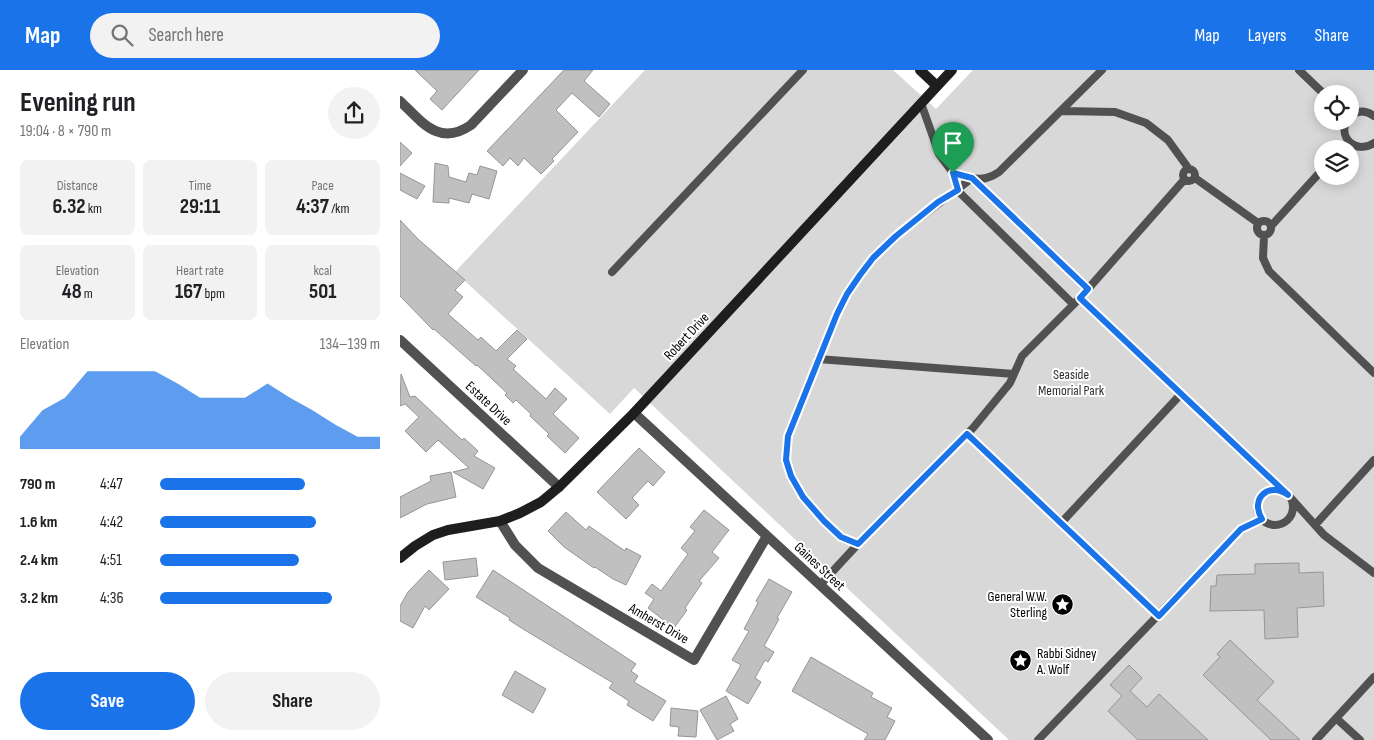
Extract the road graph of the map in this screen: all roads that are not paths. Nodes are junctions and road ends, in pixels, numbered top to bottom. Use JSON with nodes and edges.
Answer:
{"nodes":[{"id":1,"x":523,"y":70,"type":"edge"},
{"id":2,"x":802,"y":70,"type":"edge"},
{"id":3,"x":920,"y":70,"type":"edge"},
{"id":4,"x":952,"y":70,"type":"edge"},
{"id":5,"x":1102,"y":70,"type":"edge"},
{"id":6,"x":1299,"y":70,"type":"edge"},
{"id":7,"x":1315,"y":85,"type":"edge"},
{"id":8,"x":937,"y":86,"type":"junction"},
{"id":9,"x":400,"y":101,"type":"edge"},
{"id":10,"x":921,"y":103,"type":"junction"},
{"id":11,"x":1062,"y":111,"type":"junction"},
{"id":12,"x":1359,"y":111,"type":"edge"},
{"id":13,"x":1374,"y":116,"type":"edge"},
{"id":14,"x":1374,"y":143,"type":"edge"},
{"id":15,"x":1359,"y":147,"type":"edge"},
{"id":16,"x":1189,"y":169,"type":"junction"},
{"id":17,"x":953,"y":173,"type":"junction"},
{"id":18,"x":972,"y":178,"type":"junction"},
{"id":19,"x":1194,"y":178,"type":"junction"},
{"id":20,"x":1314,"y":179,"type":"edge"},
{"id":21,"x":1184,"y":180,"type":"junction"},
{"id":22,"x":958,"y":190,"type":"junction"},
{"id":23,"x":1258,"y":223,"type":"junction"},
{"id":24,"x":1271,"y":226,"type":"junction"},
{"id":25,"x":1264,"y":236,"type":"junction"},
{"id":26,"x":612,"y":272,"type":"dead end"},
{"id":27,"x":1088,"y":289,"type":"junction"},
{"id":28,"x":1080,"y":298,"type":"junction"},
{"id":29,"x":1073,"y":304,"type":"junction"},
{"id":30,"x":400,"y":340,"type":"edge"},
{"id":31,"x":818,"y":359,"type":"junction"},
{"id":32,"x":1374,"y":373,"type":"edge"},
{"id":33,"x":1014,"y":374,"type":"junction"},
{"id":34,"x":1181,"y":394,"type":"junction"},
{"id":35,"x":634,"y":413,"type":"junction"},
{"id":36,"x":967,"y":434,"type":"junction"},
{"id":37,"x":1374,"y":460,"type":"edge"},
{"id":38,"x":559,"y":487,"type":"junction"},
{"id":39,"x":1288,"y":495,"type":"junction"},
{"id":40,"x":1262,"y":519,"type":"junction"},
{"id":41,"x":500,"y":521,"type":"junction"},
{"id":42,"x":1061,"y":523,"type":"junction"},
{"id":43,"x":1315,"y":525,"type":"junction"},
{"id":44,"x":767,"y":536,"type":"junction"},
{"id":45,"x":858,"y":544,"type":"junction"},
{"id":46,"x":400,"y":558,"type":"edge"},
{"id":47,"x":1372,"y":569,"type":"edge"},
{"id":48,"x":820,"y":585,"type":"junction"},
{"id":49,"x":1159,"y":616,"type":"junction"},
{"id":50,"x":1374,"y":677,"type":"edge"},
{"id":51,"x":1336,"y":718,"type":"junction"},
{"id":52,"x":985,"y":739,"type":"edge"},
{"id":53,"x":1038,"y":740,"type":"edge"},
{"id":54,"x":1316,"y":740,"type":"edge"},
{"id":55,"x":1360,"y":740,"type":"edge"}],
"edges":[{"from":1,"to":9,"type":"street"},
{"from":2,"to":26,"type":"lane"},
{"from":3,"to":8,"type":"street"},
{"from":4,"to":8,"type":"street","name":"Robert Drive"},
{"from":5,"to":11,"type":"lane"},
{"from":6,"to":7,"type":"lane"},
{"from":8,"to":10,"type":"street","name":"Robert Drive"},
{"from":10,"to":17,"type":"lane"},
{"from":10,"to":35,"type":"street","name":"Robert Drive"},
{"from":11,"to":16,"type":"lane"},
{"from":11,"to":18,"type":"lane"},
{"from":12,"to":13,"type":"lane"},
{"from":14,"to":15,"type":"lane"},
{"from":16,"to":19,"type":"lane"},
{"from":16,"to":21,"type":"lane"},
{"from":17,"to":18,"type":"lane"},
{"from":17,"to":22,"type":"lane"},
{"from":18,"to":22,"type":"lane"},
{"from":18,"to":27,"type":"lane"},
{"from":19,"to":21,"type":"lane"},
{"from":19,"to":23,"type":"lane"},
{"from":20,"to":24,"type":"lane"},
{"from":21,"to":27,"type":"lane"},
{"from":22,"to":29,"type":"lane"},
{"from":22,"to":31,"type":"lane"},
{"from":23,"to":24,"type":"lane"},
{"from":23,"to":25,"type":"lane"},
{"from":24,"to":25,"type":"lane"},
{"from":25,"to":32,"type":"lane"},
{"from":27,"to":28,"type":"lane"},
{"from":28,"to":29,"type":"lane"},
{"from":28,"to":34,"type":"lane"},
{"from":29,"to":33,"type":"lane"},
{"from":30,"to":38,"type":"street","name":"Estate Drive"},
{"from":31,"to":33,"type":"lane"},
{"from":31,"to":45,"type":"lane"},
{"from":33,"to":36,"type":"lane"},
{"from":34,"to":39,"type":"lane"},
{"from":34,"to":42,"type":"lane"},
{"from":35,"to":38,"type":"street","name":"Robert Drive"},
{"from":35,"to":44,"type":"street","name":"Gaines Street"},
{"from":36,"to":42,"type":"lane"},
{"from":36,"to":45,"type":"lane"},
{"from":37,"to":43,"type":"lane"},
{"from":38,"to":41,"type":"street","name":"Robert Drive"},
{"from":39,"to":40,"type":"lane"},
{"from":39,"to":40,"type":"lane"},
{"from":39,"to":43,"type":"lane"},
{"from":40,"to":49,"type":"lane"},
{"from":41,"to":44,"type":"street","name":"Amherst Drive"},
{"from":41,"to":46,"type":"street","name":"Robert Drive"},
{"from":42,"to":49,"type":"lane"},
{"from":43,"to":47,"type":"lane"},
{"from":44,"to":48,"type":"street","name":"Gaines Street"},
{"from":45,"to":48,"type":"lane"},
{"from":48,"to":52,"type":"street","name":"Gaines Street"},
{"from":49,"to":53,"type":"lane"},
{"from":50,"to":51,"type":"lane"},
{"from":51,"to":54,"type":"lane"},
{"from":51,"to":55,"type":"lane"}]}
